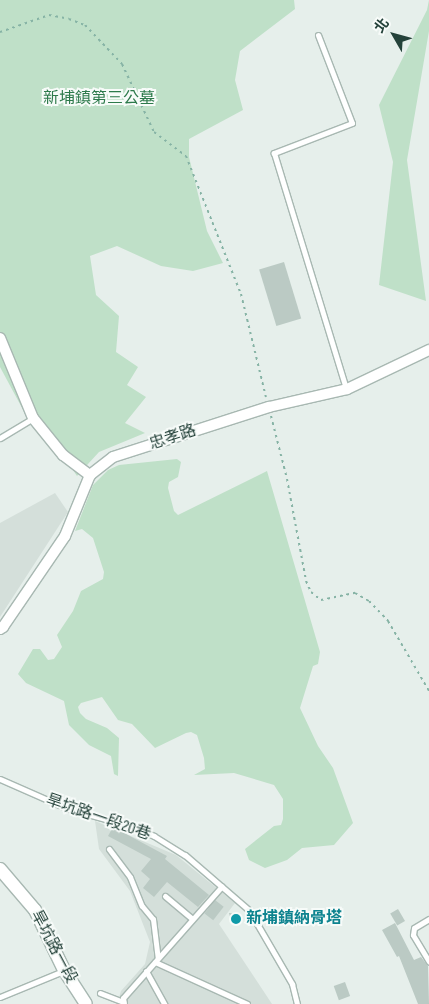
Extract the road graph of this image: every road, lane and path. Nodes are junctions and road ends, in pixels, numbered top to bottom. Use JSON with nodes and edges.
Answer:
{"nodes":[{"id":1,"x":0,"y":32,"type":"edge"},
{"id":2,"x":318,"y":36,"type":"dead end"},
{"id":3,"x":0,"y":338,"type":"edge"},
{"id":4,"x":429,"y":350,"type":"edge"},
{"id":5,"x":347,"y":389,"type":"junction"},
{"id":6,"x":269,"y":407,"type":"junction"},
{"id":7,"x":33,"y":418,"type":"junction"},
{"id":8,"x":0,"y":438,"type":"edge"},
{"id":9,"x":90,"y":475,"type":"junction"},
{"id":10,"x":0,"y":629,"type":"edge"},
{"id":11,"x":429,"y":691,"type":"edge"},
{"id":12,"x":0,"y":779,"type":"edge"},
{"id":13,"x":109,"y":849,"type":"dead end"},
{"id":14,"x":0,"y":869,"type":"edge"},
{"id":15,"x":222,"y":886,"type":"junction"},
{"id":16,"x":165,"y":896,"type":"dead end"},
{"id":17,"x":429,"y":918,"type":"edge"},
{"id":18,"x":192,"y":920,"type":"junction"},
{"id":19,"x":157,"y":960,"type":"junction"},
{"id":20,"x":429,"y":962,"type":"edge"},
{"id":21,"x":64,"y":970,"type":"junction"},
{"id":22,"x":146,"y":971,"type":"junction"},
{"id":23,"x":100,"y":994,"type":"dead end"},
{"id":24,"x":0,"y":997,"type":"edge"},
{"id":25,"x":124,"y":1003,"type":"edge"},
{"id":26,"x":86,"y":1004,"type":"edge"},
{"id":27,"x":164,"y":1004,"type":"edge"},
{"id":28,"x":247,"y":1004,"type":"edge"},
{"id":29,"x":297,"y":1004,"type":"edge"}],
"edges":[{"from":1,"to":6,"type":"path"},
{"from":2,"to":5,"type":"lane"},
{"from":3,"to":7,"type":"street"},
{"from":4,"to":5,"type":"street","name":"忠孝路"},
{"from":5,"to":6,"type":"street","name":"忠孝路"},
{"from":6,"to":9,"type":"street","name":"忠孝路"},
{"from":6,"to":11,"type":"path"},
{"from":7,"to":8,"type":"lane"},
{"from":7,"to":9,"type":"street"},
{"from":9,"to":10,"type":"street","name":"忠孝路"},
{"from":12,"to":15,"type":"lane","name":"旱坑路一段20巷"},
{"from":13,"to":19,"type":"lane"},
{"from":14,"to":21,"type":"street","name":"旱坑路一段"},
{"from":15,"to":18,"type":"lane"},
{"from":15,"to":29,"type":"lane","name":"旱坑路一段20巷"},
{"from":16,"to":18,"type":"lane"},
{"from":17,"to":20,"type":"lane"},
{"from":18,"to":19,"type":"lane"},
{"from":19,"to":22,"type":"lane"},
{"from":19,"to":28,"type":"lane"},
{"from":21,"to":24,"type":"lane"},
{"from":21,"to":26,"type":"street","name":"旱坑路一段"},
{"from":22,"to":25,"type":"lane"},
{"from":22,"to":27,"type":"lane"},
{"from":23,"to":25,"type":"lane"}]}
